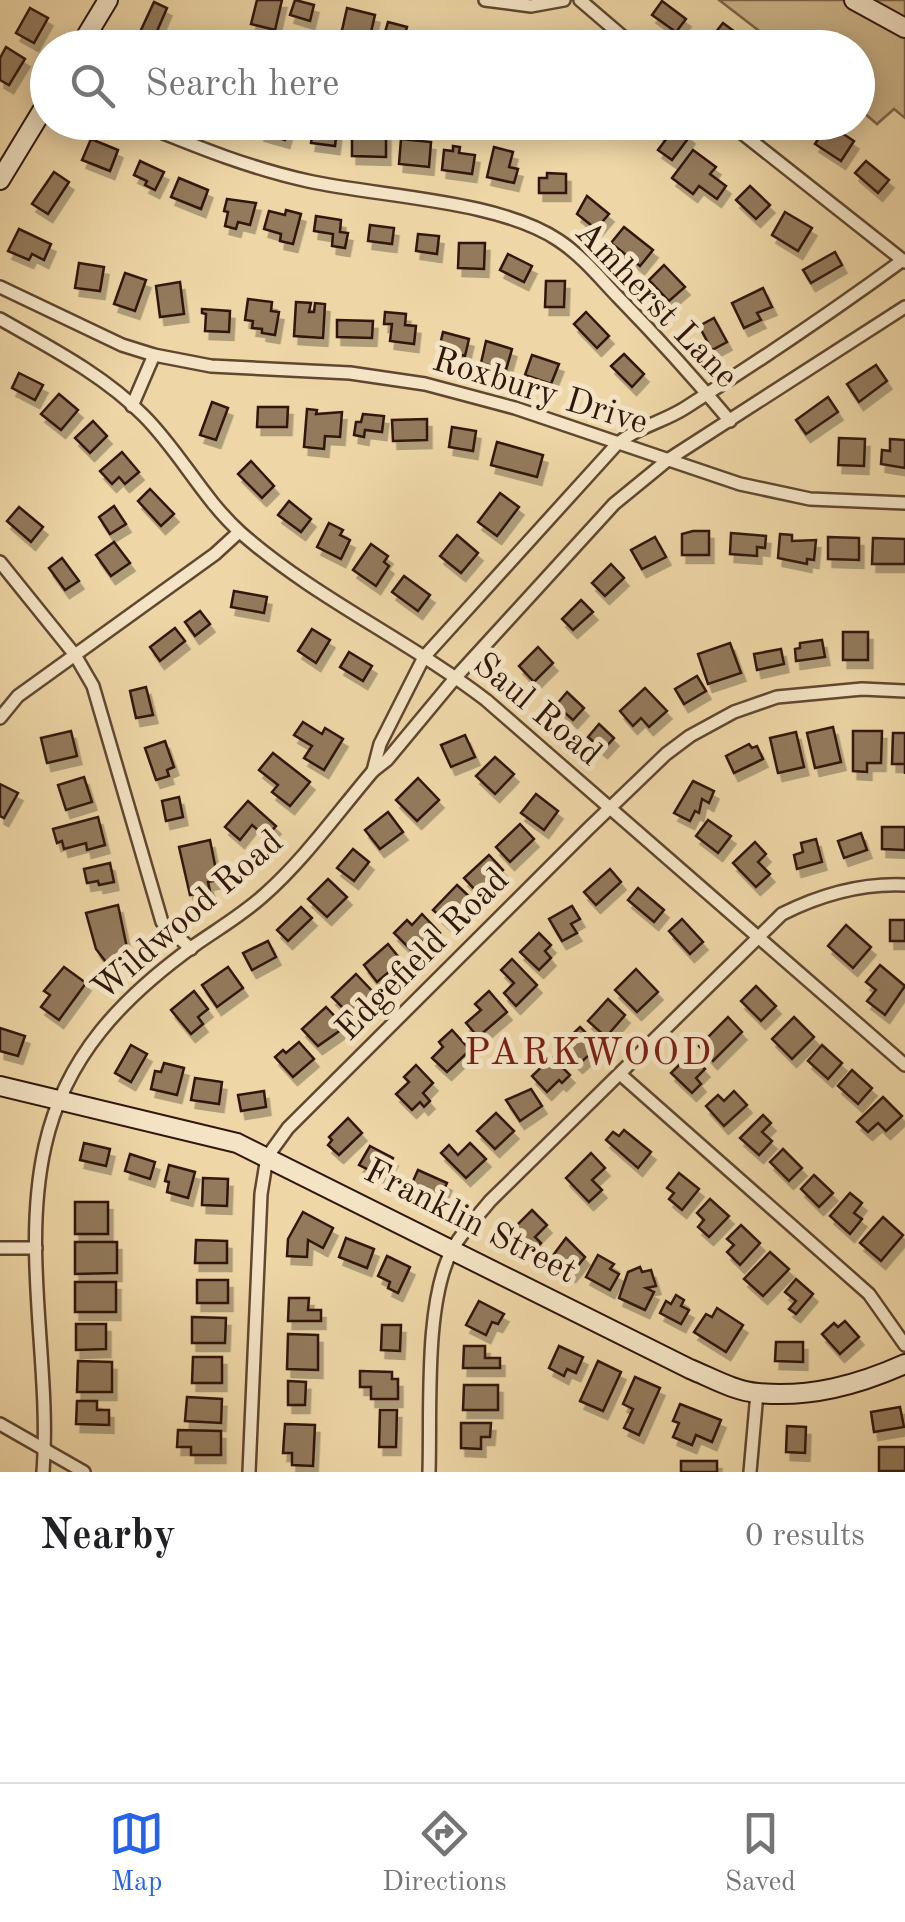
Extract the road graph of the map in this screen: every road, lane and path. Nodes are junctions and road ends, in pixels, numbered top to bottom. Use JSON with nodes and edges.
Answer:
{"nodes":[{"id":1,"x":108,"y":0,"type":"edge"},
{"id":2,"x":485,"y":0,"type":"edge"},
{"id":3,"x":564,"y":0,"type":"edge"},
{"id":4,"x":580,"y":0,"type":"edge"},
{"id":5,"x":854,"y":0,"type":"edge"},
{"id":6,"x":905,"y":28,"type":"edge"},
{"id":7,"x":90,"y":30,"type":"edge"},
{"id":8,"x":615,"y":30,"type":"edge"},
{"id":9,"x":30,"y":130,"type":"edge"},
{"id":10,"x":180,"y":140,"type":"edge"},
{"id":11,"x":751,"y":140,"type":"edge"},
{"id":12,"x":0,"y":180,"type":"edge"},
{"id":13,"x":904,"y":261,"type":"edge"},
{"id":14,"x":0,"y":287,"type":"edge"},
{"id":15,"x":905,"y":306,"type":"edge"},
{"id":16,"x":0,"y":319,"type":"edge"},
{"id":17,"x":154,"y":355,"type":"junction"},
{"id":18,"x":707,"y":393,"type":"junction"},
{"id":19,"x":132,"y":406,"type":"junction"},
{"id":20,"x":730,"y":420,"type":"junction"},
{"id":21,"x":617,"y":444,"type":"junction"},
{"id":22,"x":669,"y":458,"type":"junction"},
{"id":23,"x":905,"y":503,"type":"edge"},
{"id":24,"x":240,"y":532,"type":"junction"},
{"id":25,"x":0,"y":562,"type":"edge"},
{"id":26,"x":74,"y":654,"type":"junction"},
{"id":27,"x":424,"y":657,"type":"junction"},
{"id":28,"x":456,"y":677,"type":"junction"},
{"id":29,"x":905,"y":691,"type":"edge"},
{"id":30,"x":0,"y":718,"type":"edge"},
{"id":31,"x":373,"y":771,"type":"junction"},
{"id":32,"x":612,"y":809,"type":"junction"},
{"id":33,"x":905,"y":885,"type":"edge"},
{"id":34,"x":758,"y":936,"type":"junction"},
{"id":35,"x":191,"y":948,"type":"junction"},
{"id":36,"x":905,"y":1065,"type":"edge"},
{"id":37,"x":620,"y":1074,"type":"junction"},
{"id":38,"x":0,"y":1086,"type":"edge"},
{"id":39,"x":60,"y":1100,"type":"junction"},
{"id":40,"x":268,"y":1156,"type":"junction"},
{"id":41,"x":0,"y":1248,"type":"edge"},
{"id":42,"x":36,"y":1248,"type":"junction"},
{"id":43,"x":452,"y":1249,"type":"junction"},
{"id":44,"x":905,"y":1345,"type":"edge"},
{"id":45,"x":905,"y":1364,"type":"edge"},
{"id":46,"x":758,"y":1394,"type":"junction"},
{"id":47,"x":0,"y":1424,"type":"edge"},
{"id":48,"x":44,"y":1449,"type":"junction"},
{"id":49,"x":43,"y":1472,"type":"edge"},
{"id":50,"x":84,"y":1472,"type":"edge"},
{"id":51,"x":249,"y":1472,"type":"edge"},
{"id":52,"x":429,"y":1472,"type":"edge"},
{"id":53,"x":750,"y":1472,"type":"edge"}],
"edges":[{"from":1,"to":7,"type":"street"},
{"from":2,"to":3,"type":"street"},
{"from":4,"to":8,"type":"street"},
{"from":5,"to":6,"type":"street"},
{"from":9,"to":12,"type":"street"},
{"from":10,"to":18,"type":"street","name":"Amherst Lane"},
{"from":11,"to":13,"type":"street"},
{"from":13,"to":18,"type":"street","name":"Wildwood Road"},
{"from":14,"to":17,"type":"street"},
{"from":15,"to":20,"type":"street","name":"Wildwood Road"},
{"from":16,"to":19,"type":"street","name":"Saul Road"},
{"from":17,"to":19,"type":"street"},
{"from":17,"to":21,"type":"street","name":"Roxbury Drive"},
{"from":18,"to":20,"type":"street","name":"Amherst Lane"},
{"from":18,"to":21,"type":"street","name":"Wildwood Road"},
{"from":19,"to":24,"type":"street","name":"Saul Road"},
{"from":20,"to":22,"type":"street","name":"Wildwood Road"},
{"from":21,"to":22,"type":"street","name":"Roxbury Drive"},
{"from":21,"to":27,"type":"street","name":"Wildwood Road"},
{"from":22,"to":23,"type":"street","name":"Roxbury Drive"},
{"from":22,"to":28,"type":"street","name":"Wildwood Road"},
{"from":24,"to":26,"type":"street"},
{"from":24,"to":27,"type":"street","name":"Saul Road"},
{"from":25,"to":26,"type":"street"},
{"from":26,"to":30,"type":"street"},
{"from":26,"to":35,"type":"street"},
{"from":27,"to":28,"type":"street","name":"Saul Road"},
{"from":27,"to":31,"type":"street","name":"Wildwood Road"},
{"from":28,"to":31,"type":"street","name":"Wildwood Road"},
{"from":28,"to":32,"type":"street","name":"Saul Road"},
{"from":29,"to":32,"type":"street","name":"Edgefield Road"},
{"from":31,"to":35,"type":"street","name":"Wildwood Road"},
{"from":32,"to":34,"type":"street","name":"Saul Road"},
{"from":32,"to":40,"type":"street","name":"Edgefield Road"},
{"from":33,"to":34,"type":"street"},
{"from":34,"to":36,"type":"street","name":"Saul Road"},
{"from":34,"to":37,"type":"street"},
{"from":35,"to":39,"type":"street","name":"Wildwood Road"},
{"from":37,"to":43,"type":"street"},
{"from":37,"to":44,"type":"street"},
{"from":38,"to":39,"type":"street","name":"Franklin Street"},
{"from":39,"to":40,"type":"street","name":"Franklin Street"},
{"from":39,"to":42,"type":"street","name":"Wildwood Road"},
{"from":40,"to":43,"type":"street","name":"Franklin Street"},
{"from":40,"to":51,"type":"street"},
{"from":41,"to":42,"type":"street"},
{"from":42,"to":48,"type":"street","name":"Wildwood Road"},
{"from":43,"to":46,"type":"street","name":"Franklin Street"},
{"from":43,"to":52,"type":"street"},
{"from":45,"to":46,"type":"street","name":"Franklin Street"},
{"from":46,"to":53,"type":"street"},
{"from":47,"to":48,"type":"street"},
{"from":48,"to":49,"type":"street","name":"Wildwood Road"},
{"from":48,"to":50,"type":"street"}]}
